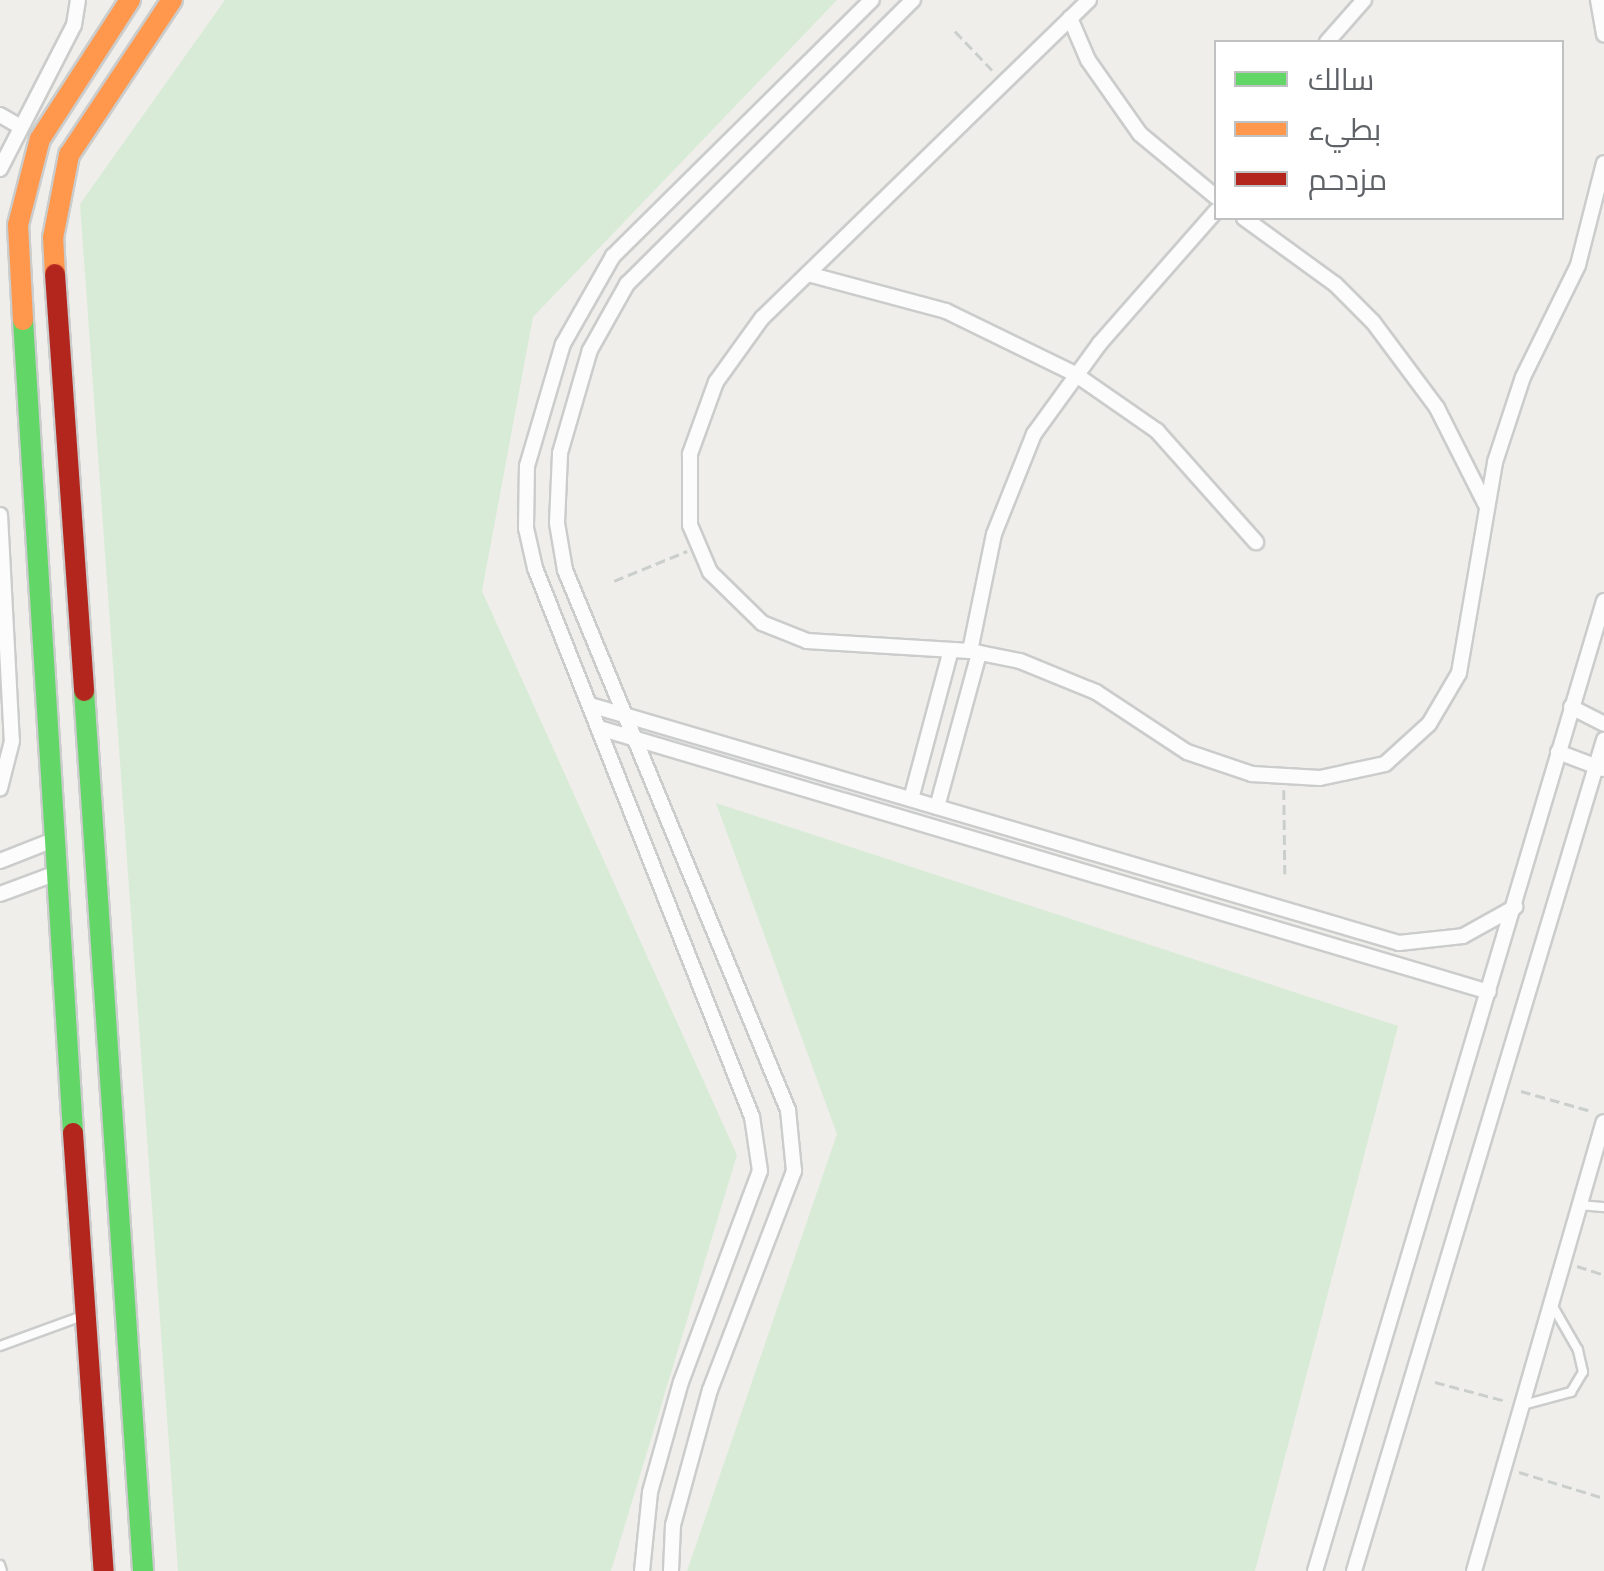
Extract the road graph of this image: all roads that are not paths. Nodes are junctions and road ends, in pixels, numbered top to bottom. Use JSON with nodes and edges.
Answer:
{"nodes":[{"id":1,"x":78,"y":0,"type":"edge"},
{"id":2,"x":130,"y":0,"type":"edge"},
{"id":3,"x":172,"y":0,"type":"edge"},
{"id":4,"x":872,"y":0,"type":"edge"},
{"id":5,"x":913,"y":0,"type":"edge"},
{"id":6,"x":1088,"y":0,"type":"edge"},
{"id":7,"x":1364,"y":0,"type":"edge"},
{"id":8,"x":1598,"y":0,"type":"edge"},
{"id":9,"x":1070,"y":18,"type":"junction"},
{"id":10,"x":1604,"y":34,"type":"edge"},
{"id":11,"x":1329,"y":40,"type":"edge"},
{"id":12,"x":0,"y":115,"type":"edge"},
{"id":13,"x":17,"y":126,"type":"junction"},
{"id":14,"x":1604,"y":163,"type":"edge"},
{"id":15,"x":0,"y":169,"type":"edge"},
{"id":16,"x":1214,"y":195,"type":"edge"},
{"id":17,"x":1214,"y":212,"type":"edge"},
{"id":18,"x":1247,"y":220,"type":"edge"},
{"id":19,"x":808,"y":274,"type":"junction"},
{"id":20,"x":1075,"y":374,"type":"junction"},
{"id":21,"x":1486,"y":506,"type":"junction"},
{"id":22,"x":0,"y":515,"type":"edge"},
{"id":23,"x":1256,"y":542,"type":"dead end"},
{"id":24,"x":1604,"y":601,"type":"edge"},
{"id":25,"x":3,"y":644,"type":"edge"},
{"id":26,"x":951,"y":650,"type":"junction"},
{"id":27,"x":975,"y":652,"type":"junction"},
{"id":28,"x":590,"y":705,"type":"junction"},
{"id":29,"x":1572,"y":707,"type":"junction"},
{"id":30,"x":625,"y":715,"type":"junction"},
{"id":31,"x":1604,"y":724,"type":"edge"},
{"id":32,"x":599,"y":728,"type":"junction"},
{"id":33,"x":636,"y":740,"type":"junction"},
{"id":34,"x":1604,"y":740,"type":"edge"},
{"id":35,"x":1558,"y":752,"type":"junction"},
{"id":36,"x":1600,"y":768,"type":"edge"},
{"id":37,"x":0,"y":788,"type":"edge"},
{"id":38,"x":911,"y":799,"type":"junction"},
{"id":39,"x":937,"y":807,"type":"junction"},
{"id":40,"x":91,"y":827,"type":"junction"},
{"id":41,"x":56,"y":839,"type":"junction"},
{"id":42,"x":0,"y":860,"type":"edge"},
{"id":43,"x":54,"y":874,"type":"junction"},
{"id":44,"x":0,"y":894,"type":"edge"},
{"id":45,"x":1516,"y":906,"type":"junction"},
{"id":46,"x":1489,"y":992,"type":"junction"},
{"id":47,"x":1604,"y":1118,"type":"edge"},
{"id":48,"x":1580,"y":1205,"type":"junction"},
{"id":49,"x":1604,"y":1207,"type":"edge"},
{"id":50,"x":1551,"y":1303,"type":"junction"},
{"id":51,"x":87,"y":1314,"type":"junction"},
{"id":52,"x":0,"y":1346,"type":"edge"},
{"id":53,"x":1522,"y":1406,"type":"junction"},
{"id":54,"x":104,"y":1571,"type":"edge"},
{"id":55,"x":143,"y":1571,"type":"edge"},
{"id":56,"x":642,"y":1571,"type":"edge"},
{"id":57,"x":671,"y":1571,"type":"edge"},
{"id":58,"x":1316,"y":1571,"type":"edge"},
{"id":59,"x":1354,"y":1571,"type":"edge"},
{"id":60,"x":1474,"y":1571,"type":"edge"}],
"edges":[{"from":1,"to":13,"type":"street"},
{"from":2,"to":41,"type":"street"},
{"from":3,"to":40,"type":"street"},
{"from":4,"to":28,"type":"street"},
{"from":5,"to":30,"type":"street"},
{"from":6,"to":9,"type":"street"},
{"from":7,"to":11,"type":"street"},
{"from":8,"to":10,"type":"street"},
{"from":9,"to":16,"type":"street"},
{"from":9,"to":19,"type":"street"},
{"from":12,"to":13,"type":"street"},
{"from":13,"to":15,"type":"street"},
{"from":14,"to":21,"type":"street"},
{"from":17,"to":20,"type":"street"},
{"from":18,"to":21,"type":"street"},
{"from":19,"to":20,"type":"street"},
{"from":19,"to":26,"type":"street"},
{"from":20,"to":23,"type":"street"},
{"from":20,"to":27,"type":"street"},
{"from":21,"to":27,"type":"street"},
{"from":22,"to":25,"type":"street"},
{"from":24,"to":29,"type":"street"},
{"from":25,"to":37,"type":"street"},
{"from":26,"to":27,"type":"street"},
{"from":26,"to":38,"type":"street"},
{"from":27,"to":39,"type":"street"},
{"from":28,"to":30,"type":"street"},
{"from":28,"to":32,"type":"street"},
{"from":29,"to":31,"type":"street"},
{"from":29,"to":35,"type":"street"},
{"from":30,"to":33,"type":"street"},
{"from":30,"to":38,"type":"street"},
{"from":32,"to":33,"type":"street"},
{"from":32,"to":56,"type":"street"},
{"from":33,"to":46,"type":"street"},
{"from":33,"to":57,"type":"street"},
{"from":34,"to":36,"type":"street"},
{"from":35,"to":36,"type":"street"},
{"from":35,"to":45,"type":"street"},
{"from":36,"to":59,"type":"street"},
{"from":38,"to":39,"type":"street"},
{"from":39,"to":45,"type":"street"},
{"from":40,"to":41,"type":"street"},
{"from":40,"to":55,"type":"street"},
{"from":41,"to":42,"type":"street"},
{"from":41,"to":43,"type":"street"},
{"from":43,"to":44,"type":"street"},
{"from":43,"to":51,"type":"street"},
{"from":45,"to":46,"type":"street"},
{"from":46,"to":58,"type":"street"},
{"from":47,"to":48,"type":"street"},
{"from":48,"to":49,"type":"lane"},
{"from":48,"to":50,"type":"street"},
{"from":50,"to":53,"type":"street"},
{"from":50,"to":53,"type":"lane"},
{"from":51,"to":52,"type":"lane"},
{"from":51,"to":54,"type":"street"},
{"from":53,"to":60,"type":"street"}]}
